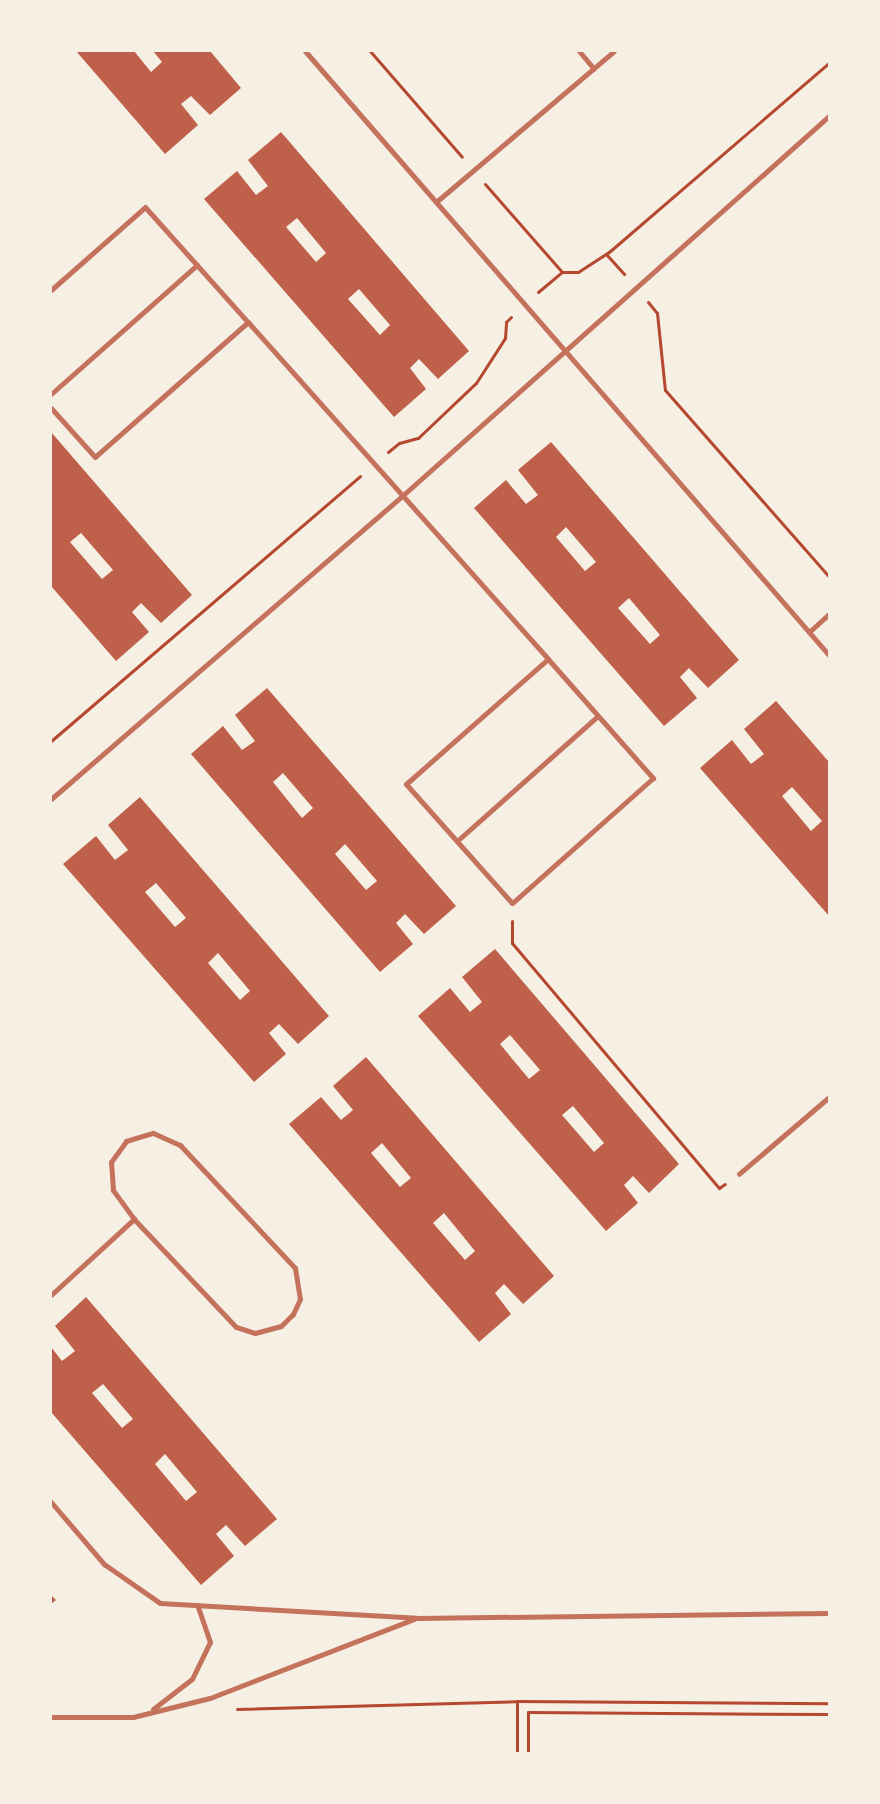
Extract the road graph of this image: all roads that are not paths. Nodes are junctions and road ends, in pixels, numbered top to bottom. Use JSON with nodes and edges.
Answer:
{"nodes":[{"id":1,"x":305,"y":51,"type":"edge"},
{"id":2,"x":579,"y":51,"type":"edge"},
{"id":3,"x":614,"y":51,"type":"edge"},
{"id":4,"x":594,"y":69,"type":"junction"},
{"id":5,"x":829,"y":116,"type":"edge"},
{"id":6,"x":436,"y":202,"type":"junction"},
{"id":7,"x":197,"y":265,"type":"junction"},
{"id":8,"x":51,"y":290,"type":"edge"},
{"id":9,"x":248,"y":322,"type":"junction"},
{"id":10,"x":564,"y":351,"type":"junction"},
{"id":11,"x":51,"y":394,"type":"edge"},
{"id":12,"x":51,"y":408,"type":"edge"},
{"id":13,"x":402,"y":496,"type":"junction"},
{"id":14,"x":829,"y":614,"type":"edge"},
{"id":15,"x":809,"y":632,"type":"junction"},
{"id":16,"x":829,"y":655,"type":"edge"},
{"id":17,"x":548,"y":659,"type":"junction"},
{"id":18,"x":598,"y":716,"type":"junction"},
{"id":19,"x":51,"y":799,"type":"edge"},
{"id":20,"x":457,"y":841,"type":"junction"},
{"id":21,"x":829,"y":1097,"type":"edge"},
{"id":22,"x":739,"y":1174,"type":"road end"},
{"id":23,"x":134,"y":1219,"type":"junction"},
{"id":24,"x":51,"y":1295,"type":"edge"},
{"id":25,"x":51,"y":1502,"type":"edge"},
{"id":26,"x":197,"y":1605,"type":"junction"},
{"id":27,"x":829,"y":1613,"type":"edge"},
{"id":28,"x":417,"y":1618,"type":"junction"},
{"id":29,"x":151,"y":1711,"type":"junction"},
{"id":30,"x":51,"y":1717,"type":"edge"}],
"edges":[{"from":1,"to":6,"type":"street"},
{"from":2,"to":4,"type":"street"},
{"from":3,"to":4,"type":"street"},
{"from":4,"to":6,"type":"street"},
{"from":5,"to":10,"type":"street"},
{"from":6,"to":10,"type":"street"},
{"from":7,"to":8,"type":"street"},
{"from":7,"to":9,"type":"street"},
{"from":7,"to":11,"type":"street"},
{"from":9,"to":12,"type":"street"},
{"from":9,"to":13,"type":"street"},
{"from":10,"to":13,"type":"street"},
{"from":10,"to":15,"type":"street"},
{"from":13,"to":17,"type":"street"},
{"from":13,"to":19,"type":"street"},
{"from":14,"to":15,"type":"street"},
{"from":15,"to":16,"type":"street"},
{"from":17,"to":18,"type":"street"},
{"from":17,"to":20,"type":"street"},
{"from":18,"to":20,"type":"street"},
{"from":18,"to":20,"type":"street"},
{"from":21,"to":22,"type":"street"},
{"from":23,"to":23,"type":"street"},
{"from":23,"to":24,"type":"street"},
{"from":25,"to":26,"type":"street"},
{"from":26,"to":28,"type":"street"},
{"from":26,"to":29,"type":"street"},
{"from":27,"to":28,"type":"street"},
{"from":28,"to":29,"type":"street"},
{"from":29,"to":30,"type":"street"}]}
